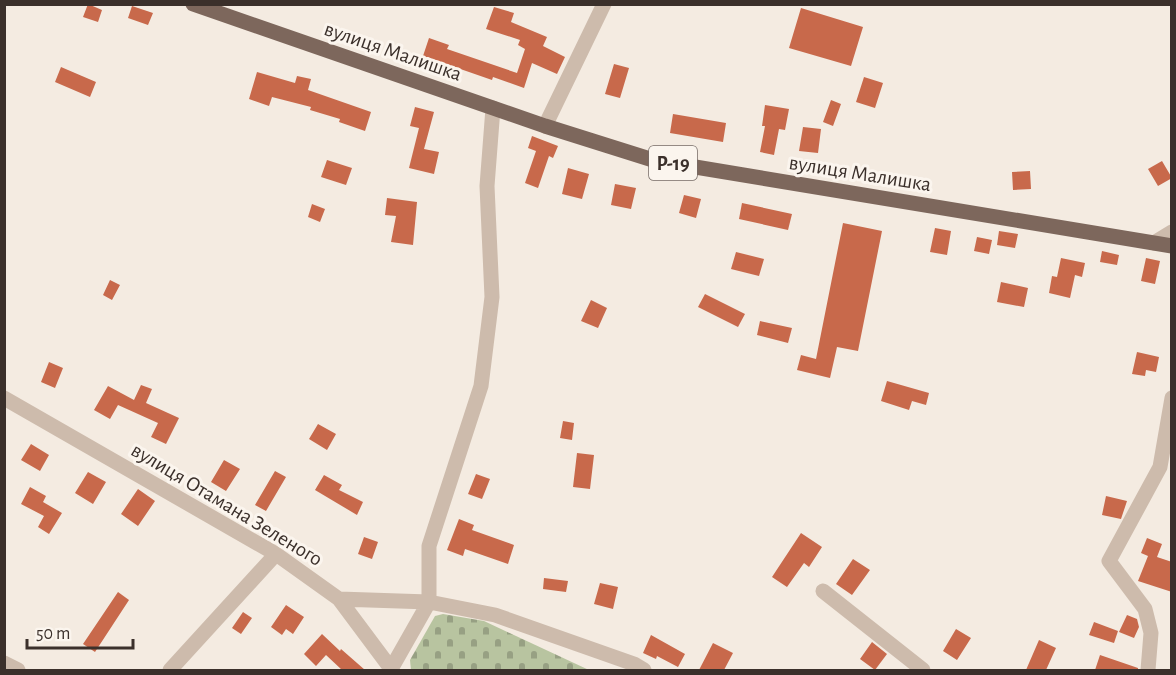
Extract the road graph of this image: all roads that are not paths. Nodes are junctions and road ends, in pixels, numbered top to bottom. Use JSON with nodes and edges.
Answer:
{"nodes":[{"id":1,"x":193,"y":4,"type":"edge"},
{"id":2,"x":604,"y":4,"type":"edge"},
{"id":3,"x":493,"y":108,"type":"junction"},
{"id":4,"x":545,"y":126,"type":"junction"},
{"id":5,"x":1172,"y":232,"type":"edge"},
{"id":6,"x":1154,"y":243,"type":"junction"},
{"id":7,"x":1172,"y":246,"type":"edge"},
{"id":8,"x":4,"y":398,"type":"edge"},
{"id":9,"x":1172,"y":399,"type":"edge"},
{"id":10,"x":276,"y":554,"type":"junction"},
{"id":11,"x":823,"y":591,"type":"dead end"},
{"id":12,"x":339,"y":599,"type":"junction"},
{"id":13,"x":429,"y":602,"type":"junction"},
{"id":14,"x":4,"y":663,"type":"edge"},
{"id":15,"x":18,"y":670,"type":"edge"},
{"id":16,"x":170,"y":670,"type":"edge"},
{"id":17,"x":392,"y":670,"type":"edge"},
{"id":18,"x":644,"y":670,"type":"edge"},
{"id":19,"x":923,"y":670,"type":"edge"},
{"id":20,"x":1148,"y":670,"type":"edge"}],
"edges":[{"from":1,"to":3,"type":"main road","name":"вулиця Малишка","number":"Р-19"},
{"from":2,"to":4,"type":"street"},
{"from":3,"to":4,"type":"main road","name":"вулиця Малишка","number":"Р-19"},
{"from":3,"to":13,"type":"street"},
{"from":4,"to":6,"type":"main road","name":"вулиця Малишка","number":"Р-19"},
{"from":5,"to":6,"type":"street"},
{"from":6,"to":7,"type":"main road","name":"вулиця Малишка","number":"Р-19"},
{"from":8,"to":10,"type":"street","name":"вулиця Отамана Зеленого"},
{"from":9,"to":20,"type":"street"},
{"from":10,"to":12,"type":"street","name":"вулиця Отамана Зеленого"},
{"from":10,"to":16,"type":"street"},
{"from":11,"to":19,"type":"street"},
{"from":12,"to":13,"type":"street"},
{"from":12,"to":17,"type":"street","name":"вулиця Отамана Зеленого"},
{"from":13,"to":17,"type":"street"},
{"from":13,"to":18,"type":"street"},
{"from":14,"to":15,"type":"street"}]}
